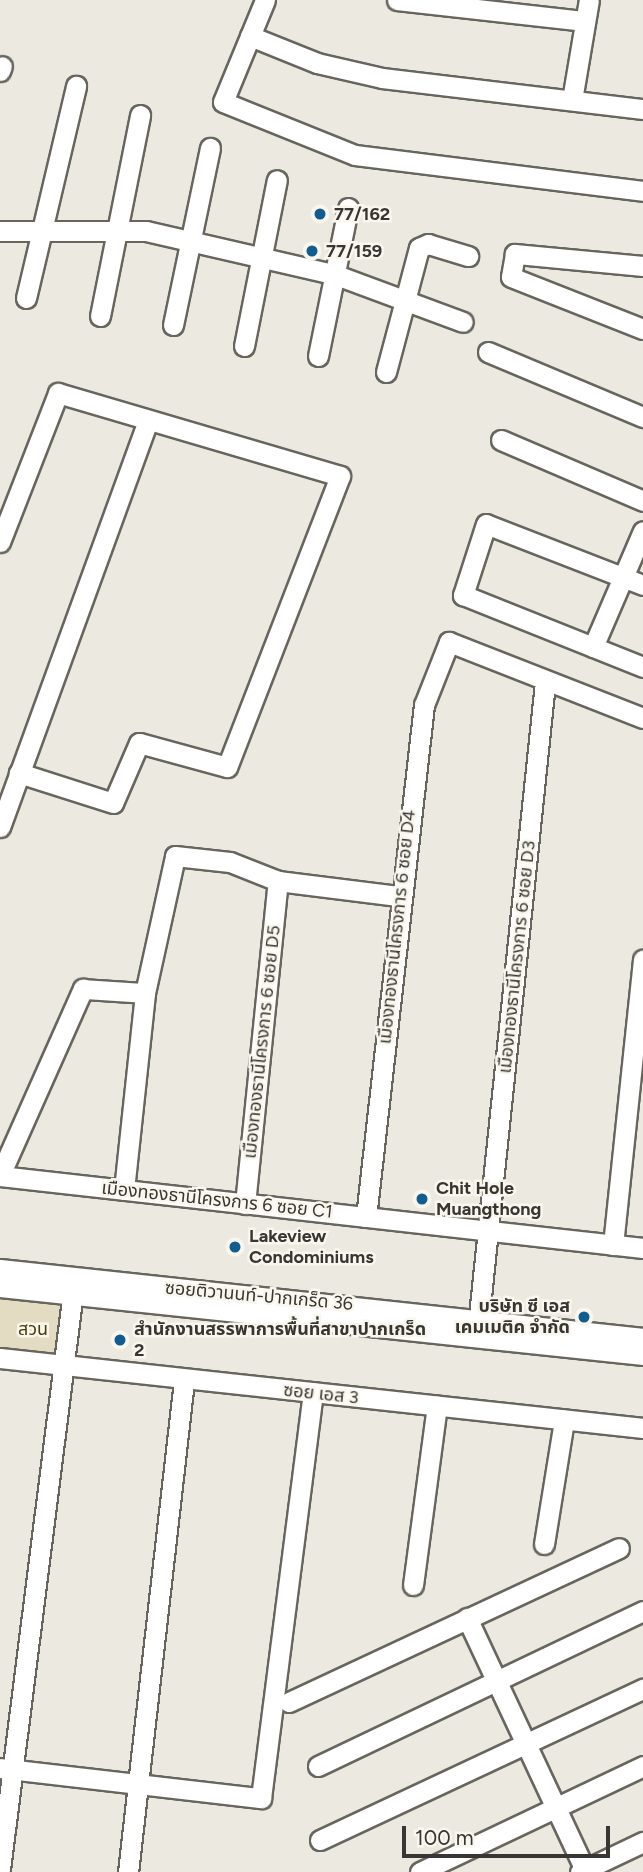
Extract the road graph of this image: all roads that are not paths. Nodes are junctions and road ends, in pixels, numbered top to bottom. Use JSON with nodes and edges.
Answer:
{"nodes":[{"id":1,"x":265,"y":0,"type":"edge"},
{"id":2,"x":397,"y":0,"type":"edge"},
{"id":3,"x":589,"y":0,"type":"edge"},
{"id":4,"x":585,"y":21,"type":"junction"},
{"id":5,"x":250,"y":36,"type":"junction"},
{"id":6,"x":76,"y":86,"type":"dead end"},
{"id":7,"x":572,"y":100,"type":"junction"},
{"id":8,"x":643,"y":109,"type":"edge"},
{"id":9,"x":140,"y":115,"type":"dead end"},
{"id":10,"x":211,"y":148,"type":"dead end"},
{"id":11,"x":277,"y":180,"type":"dead end"},
{"id":12,"x":643,"y":191,"type":"edge"},
{"id":13,"x":348,"y":208,"type":"dead end"},
{"id":14,"x":117,"y":230,"type":"junction"},
{"id":15,"x":0,"y":231,"type":"edge"},
{"id":16,"x":43,"y":232,"type":"junction"},
{"id":17,"x":190,"y":241,"type":"junction"},
{"id":18,"x":468,"y":256,"type":"dead end"},
{"id":19,"x":258,"y":257,"type":"junction"},
{"id":20,"x":643,"y":266,"type":"edge"},
{"id":21,"x":336,"y":275,"type":"junction"},
{"id":22,"x":26,"y":298,"type":"dead end"},
{"id":23,"x":402,"y":300,"type":"junction"},
{"id":24,"x":100,"y":316,"type":"dead end"},
{"id":25,"x":463,"y":322,"type":"dead end"},
{"id":26,"x":173,"y":325,"type":"dead end"},
{"id":27,"x":643,"y":329,"type":"edge"},
{"id":28,"x":244,"y":346,"type":"dead end"},
{"id":29,"x":488,"y":352,"type":"dead end"},
{"id":30,"x":317,"y":356,"type":"dead end"},
{"id":31,"x":386,"y":372,"type":"dead end"},
{"id":32,"x":643,"y":417,"type":"edge"},
{"id":33,"x":148,"y":420,"type":"junction"},
{"id":34,"x":501,"y":440,"type":"dead end"},
{"id":35,"x":643,"y":501,"type":"edge"},
{"id":36,"x":643,"y":531,"type":"edge"},
{"id":37,"x":0,"y":542,"type":"edge"},
{"id":38,"x":623,"y":577,"type":"junction"},
{"id":39,"x":643,"y":585,"type":"edge"},
{"id":40,"x":593,"y":647,"type":"junction"},
{"id":41,"x":643,"y":667,"type":"edge"},
{"id":42,"x":545,"y":683,"type":"junction"},
{"id":43,"x":643,"y":718,"type":"edge"},
{"id":44,"x":19,"y":773,"type":"junction"},
{"id":45,"x":0,"y":827,"type":"edge"},
{"id":46,"x":278,"y":881,"type":"junction"},
{"id":47,"x":398,"y":896,"type":"junction"},
{"id":48,"x":643,"y":960,"type":"edge"},
{"id":49,"x":145,"y":993,"type":"junction"},
{"id":50,"x":0,"y":1176,"type":"edge"},
{"id":51,"x":124,"y":1190,"type":"junction"},
{"id":52,"x":245,"y":1203,"type":"junction"},
{"id":53,"x":366,"y":1217,"type":"junction"},
{"id":54,"x":489,"y":1231,"type":"junction"},
{"id":55,"x":613,"y":1245,"type":"junction"},
{"id":56,"x":643,"y":1248,"type":"edge"},
{"id":57,"x":0,"y":1269,"type":"edge"},
{"id":58,"x":74,"y":1286,"type":"junction"},
{"id":59,"x":0,"y":1287,"type":"edge"},
{"id":60,"x":479,"y":1326,"type":"junction"},
{"id":61,"x":643,"y":1338,"type":"edge"},
{"id":62,"x":643,"y":1355,"type":"edge"},
{"id":63,"x":0,"y":1358,"type":"edge"},
{"id":64,"x":63,"y":1365,"type":"junction"},
{"id":65,"x":184,"y":1380,"type":"junction"},
{"id":66,"x":313,"y":1392,"type":"junction"},
{"id":67,"x":437,"y":1406,"type":"junction"},
{"id":68,"x":564,"y":1420,"type":"junction"},
{"id":69,"x":643,"y":1428,"type":"edge"},
{"id":70,"x":544,"y":1544,"type":"dead end"},
{"id":71,"x":620,"y":1548,"type":"dead end"},
{"id":72,"x":413,"y":1585,"type":"dead end"},
{"id":73,"x":643,"y":1611,"type":"edge"},
{"id":74,"x":467,"y":1618,"type":"junction"},
{"id":75,"x":496,"y":1681,"type":"junction"},
{"id":76,"x":643,"y":1689,"type":"edge"},
{"id":77,"x":289,"y":1702,"type":"dead end"},
{"id":78,"x":526,"y":1744,"type":"junction"},
{"id":79,"x":318,"y":1766,"type":"dead end"},
{"id":80,"x":643,"y":1766,"type":"edge"},
{"id":81,"x":6,"y":1769,"type":"edge"},
{"id":82,"x":139,"y":1782,"type":"junction"},
{"id":83,"x":555,"y":1807,"type":"junction"},
{"id":84,"x":320,"y":1840,"type":"dead end"},
{"id":85,"x":643,"y":1843,"type":"edge"},
{"id":86,"x":0,"y":1869,"type":"edge"},
{"id":87,"x":583,"y":1871,"type":"edge"},
{"id":88,"x":128,"y":1872,"type":"edge"},
{"id":89,"x":420,"y":1872,"type":"edge"}],
"edges":[{"from":1,"to":5,"type":"street"},
{"from":2,"to":4,"type":"street"},
{"from":3,"to":4,"type":"street"},
{"from":4,"to":7,"type":"street"},
{"from":5,"to":7,"type":"street"},
{"from":5,"to":12,"type":"street"},
{"from":6,"to":16,"type":"street"},
{"from":7,"to":8,"type":"street"},
{"from":9,"to":14,"type":"street"},
{"from":10,"to":17,"type":"street"},
{"from":11,"to":19,"type":"street"},
{"from":13,"to":21,"type":"street"},
{"from":14,"to":16,"type":"street"},
{"from":14,"to":17,"type":"street"},
{"from":14,"to":24,"type":"street"},
{"from":15,"to":16,"type":"street"},
{"from":16,"to":22,"type":"street"},
{"from":17,"to":19,"type":"street"},
{"from":17,"to":26,"type":"street"},
{"from":18,"to":23,"type":"street"},
{"from":19,"to":21,"type":"street"},
{"from":19,"to":28,"type":"street"},
{"from":20,"to":27,"type":"street"},
{"from":21,"to":23,"type":"street"},
{"from":21,"to":30,"type":"street"},
{"from":23,"to":25,"type":"street"},
{"from":23,"to":31,"type":"street"},
{"from":29,"to":32,"type":"street"},
{"from":33,"to":37,"type":"street"},
{"from":33,"to":44,"type":"street"},
{"from":33,"to":44,"type":"street"},
{"from":34,"to":35,"type":"street"},
{"from":36,"to":38,"type":"street"},
{"from":38,"to":39,"type":"street"},
{"from":38,"to":40,"type":"street"},
{"from":38,"to":40,"type":"street"},
{"from":40,"to":41,"type":"street"},
{"from":42,"to":43,"type":"street"},
{"from":42,"to":47,"type":"street","name":"เมืองทองธานีโครงการ 6 ซอย D4"},
{"from":42,"to":54,"type":"street","name":"เมืองทองธานีโครงการ 6 ซอย D3"},
{"from":44,"to":45,"type":"street"},
{"from":46,"to":47,"type":"street"},
{"from":46,"to":49,"type":"street"},
{"from":46,"to":52,"type":"street","name":"เมืองทองธานีโครงการ 6 ซอย D5"},
{"from":47,"to":53,"type":"street","name":"เมืองทองธานีโครงการ 6 ซอย D4"},
{"from":48,"to":55,"type":"street"},
{"from":49,"to":50,"type":"street"},
{"from":49,"to":51,"type":"street"},
{"from":50,"to":51,"type":"street","name":"เมืองทองธานีโครงการ 6 ซอย C1"},
{"from":51,"to":52,"type":"street","name":"เมืองทองธานีโครงการ 6 ซอย C1"},
{"from":52,"to":53,"type":"street","name":"เมืองทองธานีโครงการ 6 ซอย C1"},
{"from":53,"to":54,"type":"street","name":"เมืองทองธานีโครงการ 6 ซอย C1"},
{"from":54,"to":55,"type":"street","name":"เมืองทองธานีโครงการ 6 ซอย C1"},
{"from":54,"to":60,"type":"street","name":"เมืองทองธานีโครงการ 6 ซอย D3"},
{"from":55,"to":56,"type":"street","name":"เมืองทองธานีโครงการ 6 ซอย C1"},
{"from":57,"to":58,"type":"street","name":"ซอยติวานนท์-ปากเกร็ด 36"},
{"from":58,"to":59,"type":"street","name":"ซอยติวานนท์-ปากเกร็ด 36"},
{"from":58,"to":60,"type":"street","name":"ซอยติวานนท์-ปากเกร็ด 36"},
{"from":58,"to":64,"type":"street"},
{"from":60,"to":61,"type":"street","name":"ซอยติวานนท์-ปากเกร็ด 36"},
{"from":60,"to":62,"type":"street","name":"ซอยติวานนท์-ปากเกร็ด 36"},
{"from":63,"to":64,"type":"street","name":"ซอย เอส 3"},
{"from":64,"to":65,"type":"street","name":"ซอย เอส 3"},
{"from":64,"to":81,"type":"street"},
{"from":65,"to":66,"type":"street","name":"ซอย เอส 3"},
{"from":65,"to":82,"type":"street"},
{"from":66,"to":67,"type":"street","name":"ซอย เอส 3"},
{"from":66,"to":82,"type":"street"},
{"from":67,"to":68,"type":"street","name":"ซอย เอส 3"},
{"from":67,"to":72,"type":"street"},
{"from":68,"to":69,"type":"street","name":"ซอย เอส 3"},
{"from":68,"to":70,"type":"street"},
{"from":71,"to":74,"type":"street"},
{"from":73,"to":75,"type":"street"},
{"from":74,"to":75,"type":"street"},
{"from":74,"to":77,"type":"street"},
{"from":75,"to":78,"type":"street"},
{"from":75,"to":79,"type":"street"},
{"from":76,"to":78,"type":"street"},
{"from":78,"to":83,"type":"street"},
{"from":78,"to":84,"type":"street"},
{"from":80,"to":83,"type":"street"},
{"from":81,"to":82,"type":"street"},
{"from":81,"to":86,"type":"street"},
{"from":82,"to":88,"type":"street"},
{"from":83,"to":87,"type":"street"},
{"from":83,"to":89,"type":"street"},
{"from":85,"to":87,"type":"street"}]}
